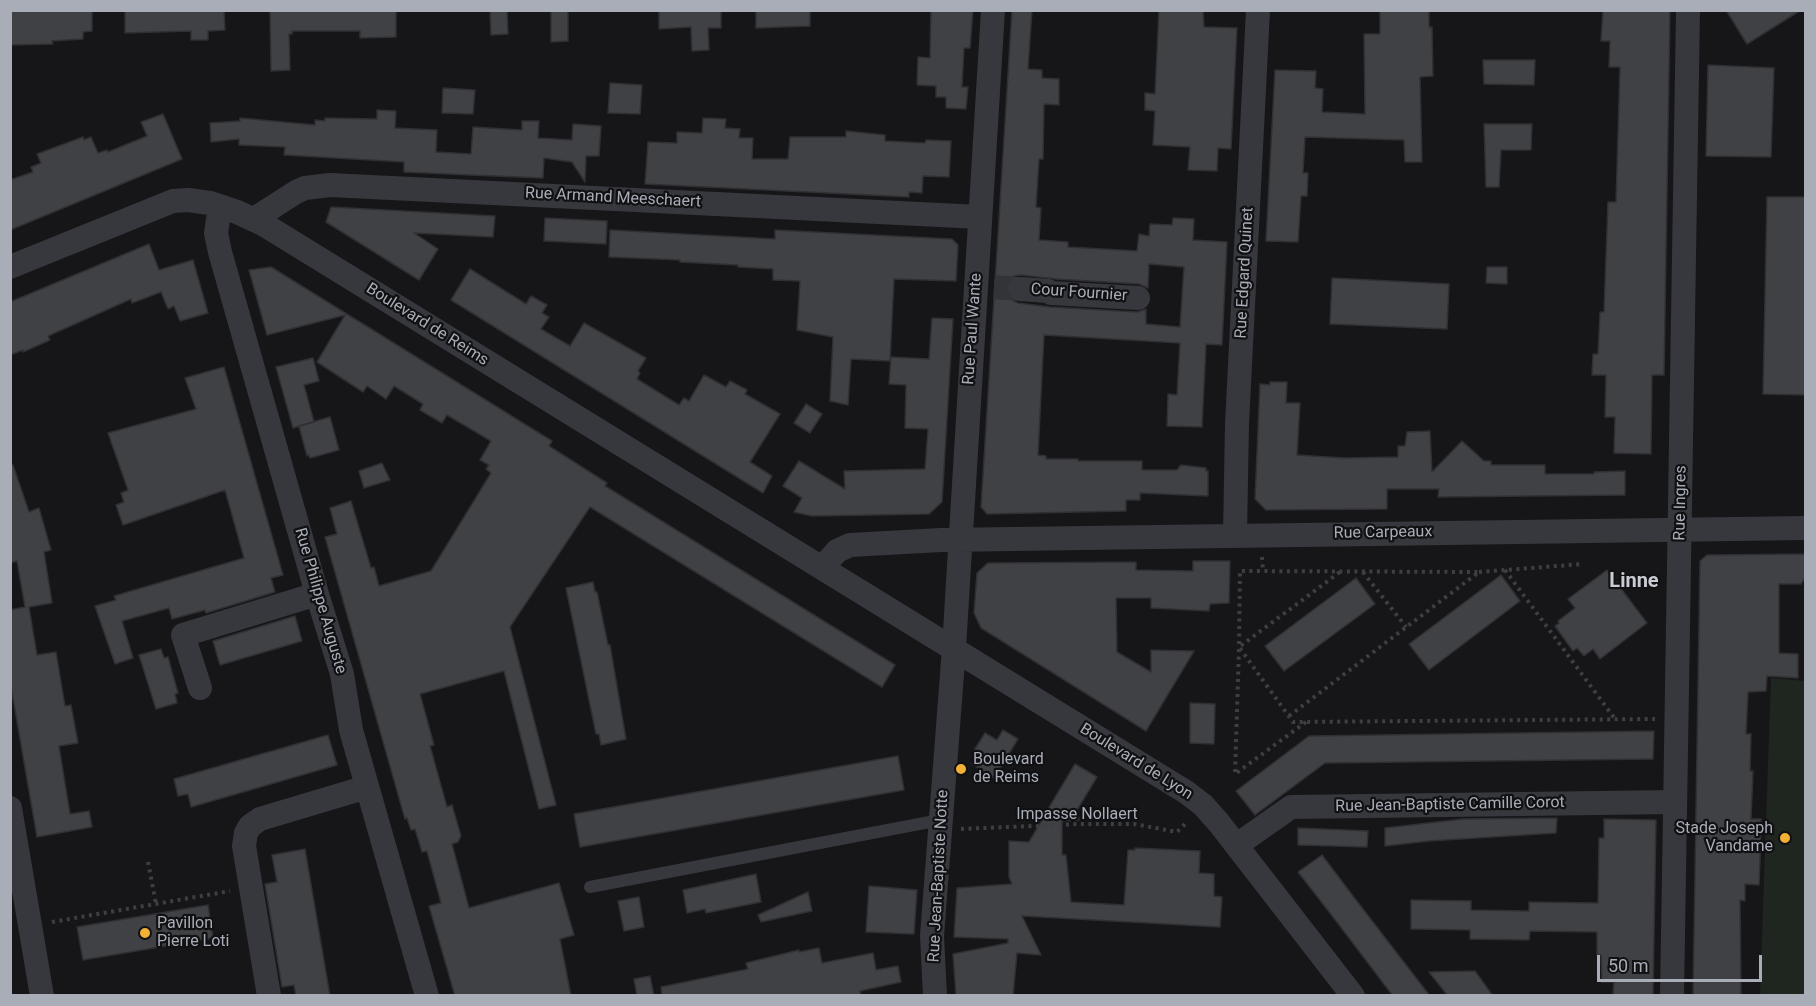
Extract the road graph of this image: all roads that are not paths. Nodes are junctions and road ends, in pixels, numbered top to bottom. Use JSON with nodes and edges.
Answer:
{"nodes":[{"id":1,"x":993,"y":10,"type":"edge"},
{"id":2,"x":1258,"y":10,"type":"edge"},
{"id":3,"x":1688,"y":10,"type":"edge"},
{"id":4,"x":220,"y":206,"type":"junction"},
{"id":5,"x":980,"y":217,"type":"junction"},
{"id":6,"x":254,"y":219,"type":"junction"},
{"id":7,"x":10,"y":267,"type":"edge"},
{"id":8,"x":1020,"y":289,"type":"tunnel mouth"},
{"id":9,"x":1138,"y":298,"type":"dead end"},
{"id":10,"x":1806,"y":528,"type":"edge"},
{"id":11,"x":1681,"y":529,"type":"junction"},
{"id":12,"x":1235,"y":535,"type":"junction"},
{"id":13,"x":960,"y":539,"type":"junction"},
{"id":14,"x":822,"y":568,"type":"junction"},
{"id":15,"x":317,"y":594,"type":"junction"},
{"id":16,"x":954,"y":648,"type":"junction"},
{"id":17,"x":200,"y":688,"type":"dead end"},
{"id":18,"x":367,"y":787,"type":"junction"},
{"id":19,"x":1675,"y":802,"type":"junction"},
{"id":20,"x":10,"y":808,"type":"edge"},
{"id":21,"x":940,"y":824,"type":"junction"},
{"id":22,"x":1237,"y":845,"type":"junction"},
{"id":23,"x":15,"y":864,"type":"edge"},
{"id":24,"x":590,"y":887,"type":"dead end"},
{"id":25,"x":42,"y":996,"type":"edge"},
{"id":26,"x":269,"y":996,"type":"edge"},
{"id":27,"x":427,"y":996,"type":"edge"},
{"id":28,"x":935,"y":996,"type":"edge"},
{"id":29,"x":1353,"y":996,"type":"edge"},
{"id":30,"x":1672,"y":996,"type":"edge"}],
"edges":[{"from":1,"to":5,"type":"street","name":"Rue Paul Wante"},
{"from":2,"to":12,"type":"street","name":"Rue Edgard Quinet"},
{"from":3,"to":11,"type":"street","name":"Rue Ingres"},
{"from":4,"to":6,"type":"street","name":"Boulevard de Reims"},
{"from":4,"to":7,"type":"street","name":"Boulevard de Reims"},
{"from":4,"to":15,"type":"street","name":"Rue Philippe Auguste"},
{"from":5,"to":6,"type":"street","name":"Rue Armand Meeschaert"},
{"from":5,"to":13,"type":"street","name":"Rue Paul Wante"},
{"from":6,"to":14,"type":"street","name":"Boulevard de Reims"},
{"from":8,"to":9,"type":"street","name":"Cour Fournier"},
{"from":10,"to":11,"type":"street","name":"Rue Carpeaux"},
{"from":11,"to":12,"type":"street","name":"Rue Carpeaux"},
{"from":11,"to":19,"type":"street","name":"Rue Ingres"},
{"from":12,"to":13,"type":"street","name":"Rue Carpeaux"},
{"from":13,"to":14,"type":"street"},
{"from":13,"to":16,"type":"street","name":"Rue Paul Wante"},
{"from":14,"to":16,"type":"street","name":"Boulevard de Reims"},
{"from":15,"to":17,"type":"street"},
{"from":15,"to":18,"type":"street","name":"Rue Philippe Auguste"},
{"from":16,"to":21,"type":"street","name":"Rue Jean-Baptiste Notte"},
{"from":16,"to":22,"type":"street","name":"Boulevard de Lyon"},
{"from":18,"to":26,"type":"street"},
{"from":18,"to":27,"type":"street","name":"Rue Philippe Auguste"},
{"from":19,"to":22,"type":"street","name":"Rue Jean-Baptiste Camille Corot"},
{"from":19,"to":30,"type":"street","name":"Rue Ingres"},
{"from":20,"to":23,"type":"street"},
{"from":21,"to":24,"type":"lane"},
{"from":21,"to":28,"type":"street","name":"Rue Jean-Baptiste Notte"},
{"from":22,"to":29,"type":"street","name":"Boulevard de Lyon"},
{"from":23,"to":25,"type":"street"}]}
